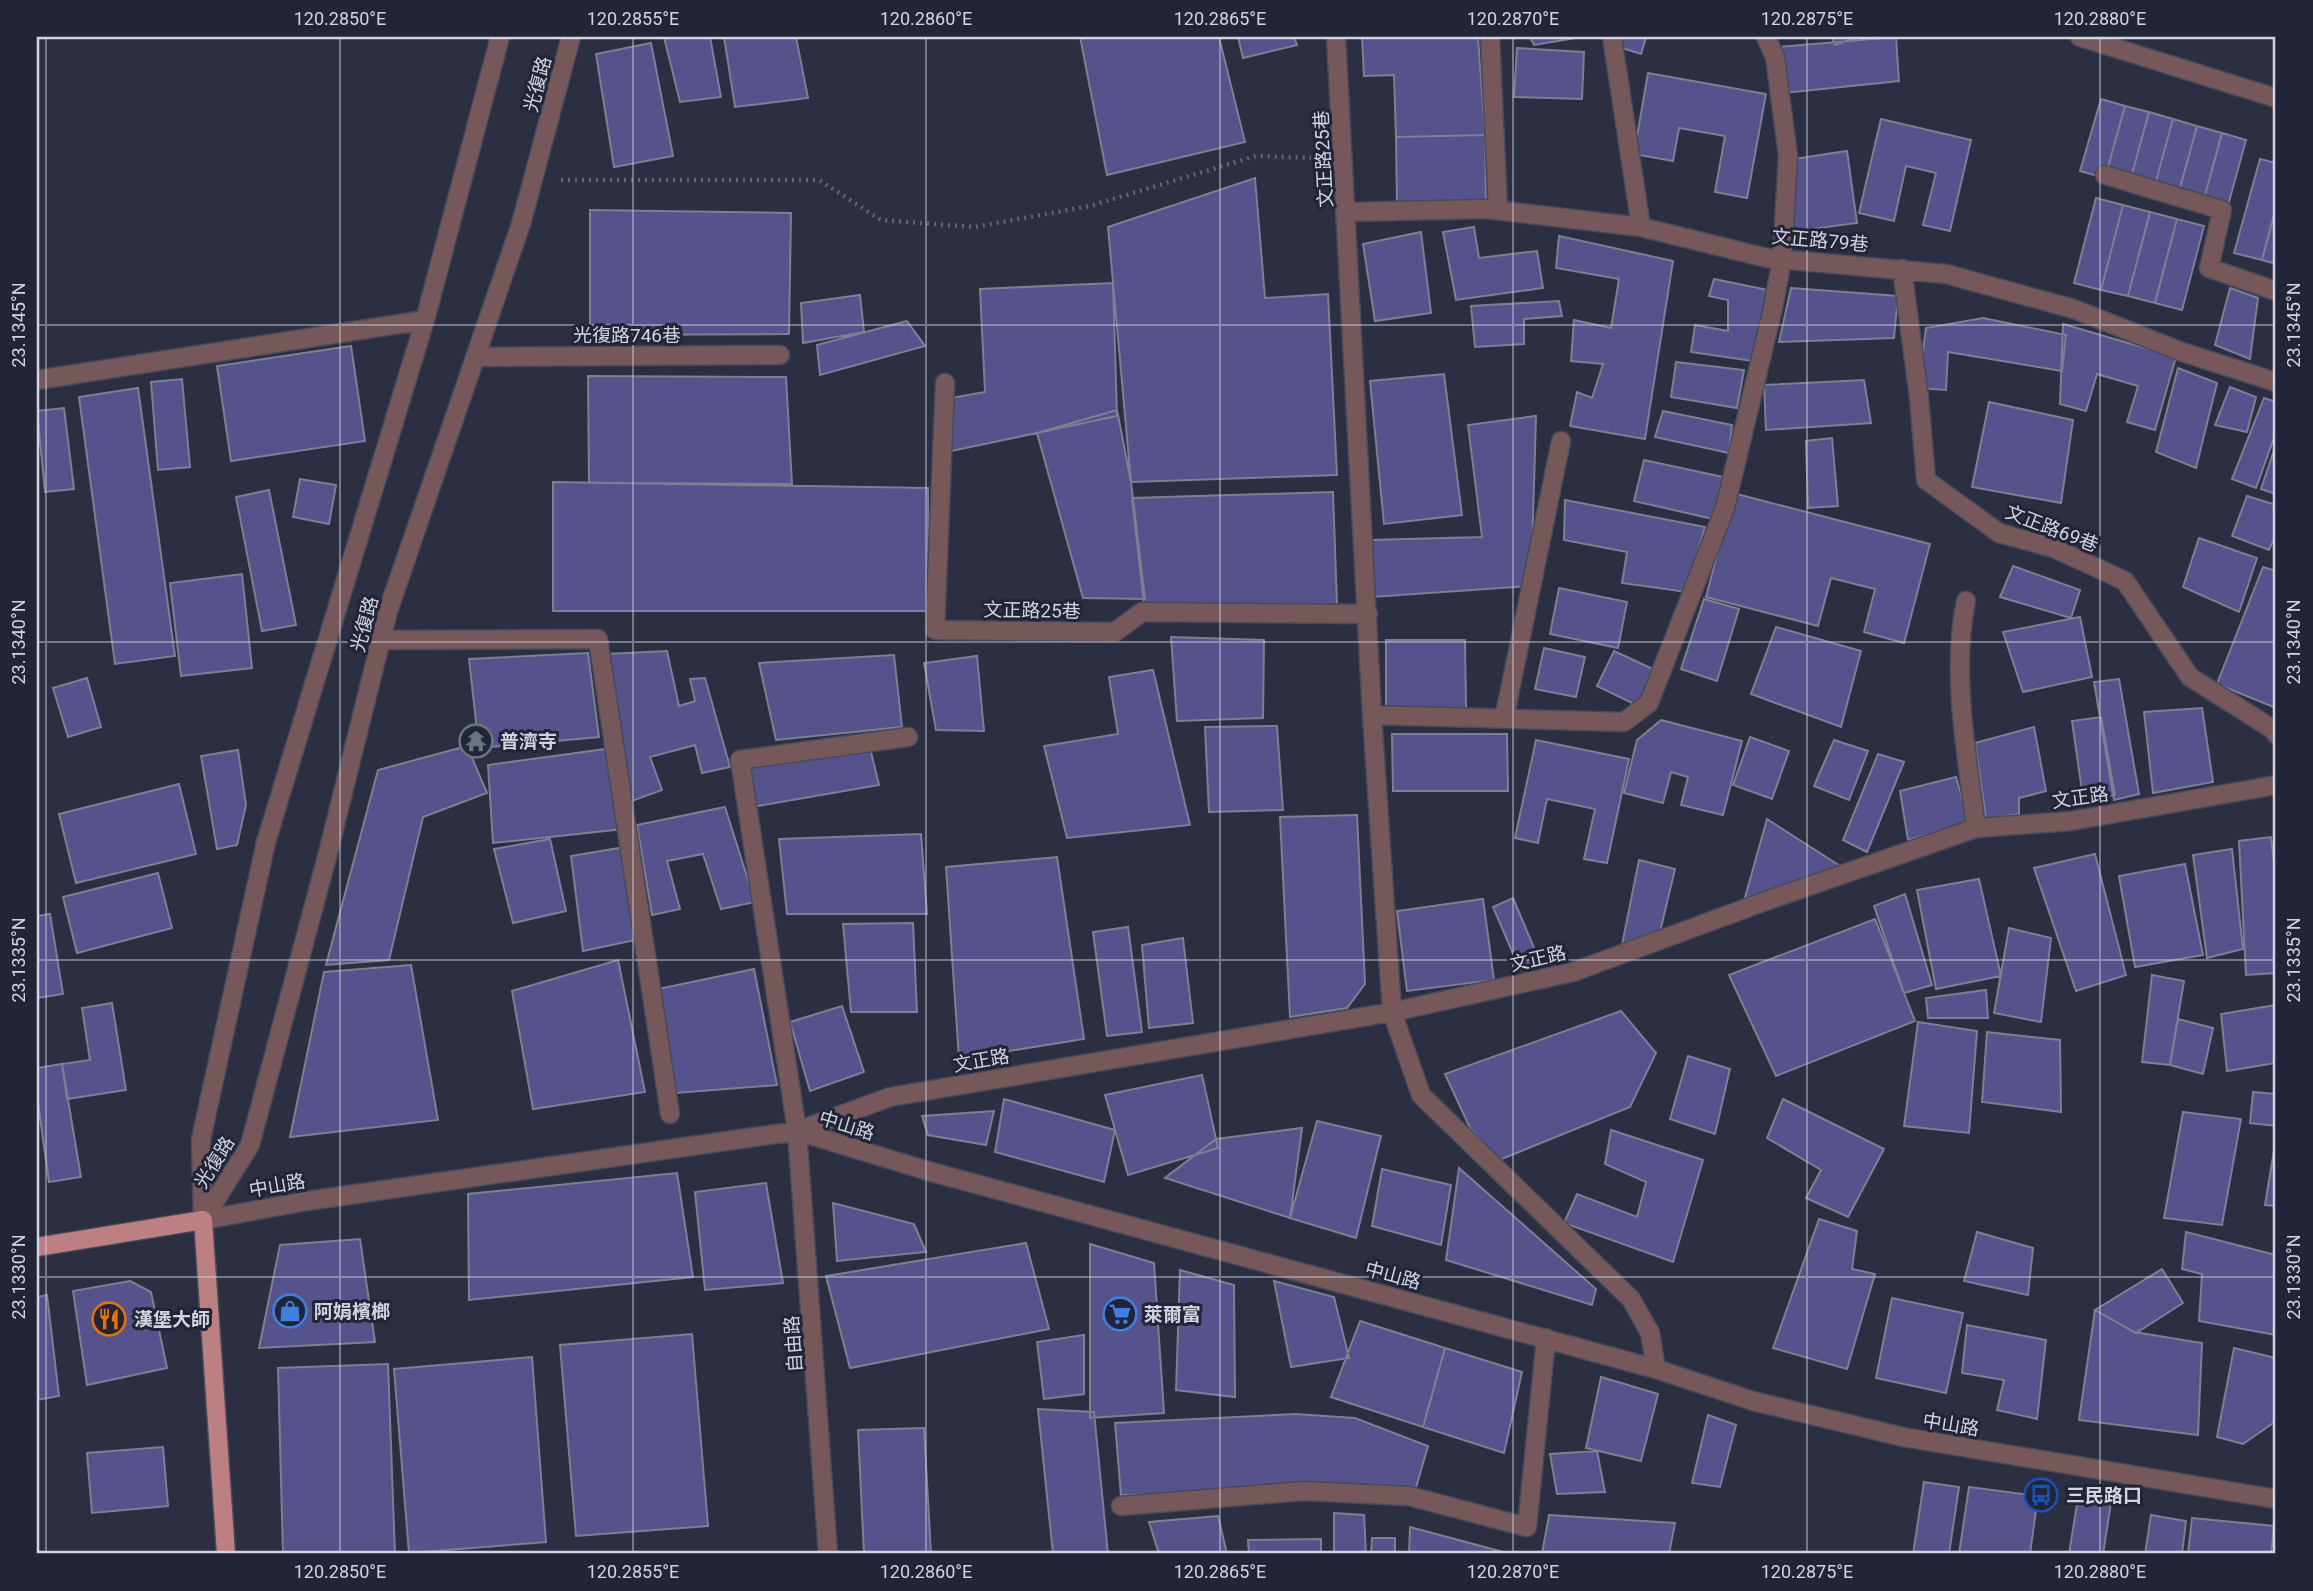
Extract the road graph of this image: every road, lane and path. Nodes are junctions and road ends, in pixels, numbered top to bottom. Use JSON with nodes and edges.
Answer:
{"nodes":[{"id":1,"x":500,"y":37,"type":"edge"},
{"id":2,"x":571,"y":37,"type":"edge"},
{"id":3,"x":1336,"y":37,"type":"edge"},
{"id":4,"x":1490,"y":37,"type":"edge"},
{"id":5,"x":1612,"y":37,"type":"edge"},
{"id":6,"x":1766,"y":37,"type":"edge"},
{"id":7,"x":2080,"y":37,"type":"edge"},
{"id":8,"x":2276,"y":98,"type":"edge"},
{"id":9,"x":1344,"y":158,"type":"junction"},
{"id":10,"x":2105,"y":175,"type":"dead end"},
{"id":11,"x":533,"y":180,"type":"junction"},
{"id":12,"x":1498,"y":210,"type":"junction"},
{"id":13,"x":1347,"y":212,"type":"junction"},
{"id":14,"x":1641,"y":227,"type":"junction"},
{"id":15,"x":1782,"y":259,"type":"junction"},
{"id":16,"x":1902,"y":269,"type":"junction"},
{"id":17,"x":2276,"y":290,"type":"edge"},
{"id":18,"x":425,"y":320,"type":"junction"},
{"id":19,"x":780,"y":355,"type":"dead end"},
{"id":20,"x":475,"y":357,"type":"junction"},
{"id":21,"x":37,"y":380,"type":"edge"},
{"id":22,"x":2276,"y":382,"type":"edge"},
{"id":23,"x":945,"y":383,"type":"dead end"},
{"id":24,"x":1561,"y":440,"type":"dead end"},
{"id":25,"x":1966,"y":601,"type":"dead end"},
{"id":26,"x":1368,"y":614,"type":"junction"},
{"id":27,"x":381,"y":640,"type":"junction"},
{"id":28,"x":1373,"y":715,"type":"junction"},
{"id":29,"x":1504,"y":719,"type":"junction"},
{"id":30,"x":2276,"y":734,"type":"edge"},
{"id":31,"x":908,"y":737,"type":"dead end"},
{"id":32,"x":2276,"y":785,"type":"edge"},
{"id":33,"x":1976,"y":828,"type":"junction"},
{"id":34,"x":1392,"y":1012,"type":"junction"},
{"id":35,"x":670,"y":1114,"type":"dead end"},
{"id":36,"x":797,"y":1132,"type":"junction"},
{"id":37,"x":203,"y":1220,"type":"junction"},
{"id":38,"x":37,"y":1247,"type":"edge"},
{"id":39,"x":1546,"y":1338,"type":"junction"},
{"id":40,"x":1656,"y":1369,"type":"junction"},
{"id":41,"x":2276,"y":1499,"type":"edge"},
{"id":42,"x":1121,"y":1506,"type":"dead end"},
{"id":43,"x":226,"y":1554,"type":"edge"},
{"id":44,"x":828,"y":1554,"type":"edge"}],
"edges":[{"from":1,"to":18,"type":"street","name":"光復路"},
{"from":2,"to":11,"type":"street","name":"光復路"},
{"from":3,"to":9,"type":"street","name":"文正路25巷"},
{"from":4,"to":12,"type":"street"},
{"from":5,"to":14,"type":"street"},
{"from":6,"to":15,"type":"street"},
{"from":7,"to":8,"type":"street"},
{"from":9,"to":11,"type":"path"},
{"from":9,"to":13,"type":"street","name":"文正路25巷"},
{"from":10,"to":17,"type":"street"},
{"from":11,"to":20,"type":"street","name":"光復路"},
{"from":12,"to":13,"type":"street","name":"文正路79巷"},
{"from":12,"to":14,"type":"street","name":"文正路79巷"},
{"from":13,"to":26,"type":"street","name":"文正路25巷"},
{"from":14,"to":15,"type":"street","name":"文正路79巷"},
{"from":15,"to":16,"type":"street","name":"文正路79巷"},
{"from":15,"to":29,"type":"street"},
{"from":16,"to":22,"type":"street","name":"文正路79巷"},
{"from":16,"to":30,"type":"street","name":"文正路69巷"},
{"from":18,"to":21,"type":"street"},
{"from":18,"to":37,"type":"street","name":"光復路"},
{"from":19,"to":20,"type":"street","name":"光復路746巷"},
{"from":20,"to":27,"type":"street","name":"光復路"},
{"from":23,"to":26,"type":"street","name":"文正路25巷"},
{"from":24,"to":29,"type":"street"},
{"from":25,"to":33,"type":"street"},
{"from":26,"to":28,"type":"street","name":"文正路25巷"},
{"from":27,"to":35,"type":"street"},
{"from":27,"to":37,"type":"street","name":"光復路"},
{"from":28,"to":29,"type":"street"},
{"from":28,"to":34,"type":"street","name":"文正路25巷"},
{"from":31,"to":36,"type":"street","name":"自由路"},
{"from":32,"to":33,"type":"street","name":"文正路"},
{"from":33,"to":34,"type":"street","name":"文正路"},
{"from":34,"to":36,"type":"street","name":"文正路"},
{"from":34,"to":40,"type":"street","name":"文正路25巷"},
{"from":36,"to":37,"type":"street","name":"中山路"},
{"from":36,"to":39,"type":"street","name":"中山路"},
{"from":36,"to":44,"type":"street","name":"自由路"},
{"from":37,"to":38,"type":"main road","name":"中山路"},
{"from":37,"to":43,"type":"main road","name":"光復路"},
{"from":39,"to":40,"type":"street","name":"中山路"},
{"from":39,"to":42,"type":"street"},
{"from":40,"to":41,"type":"street","name":"中山路"}]}
